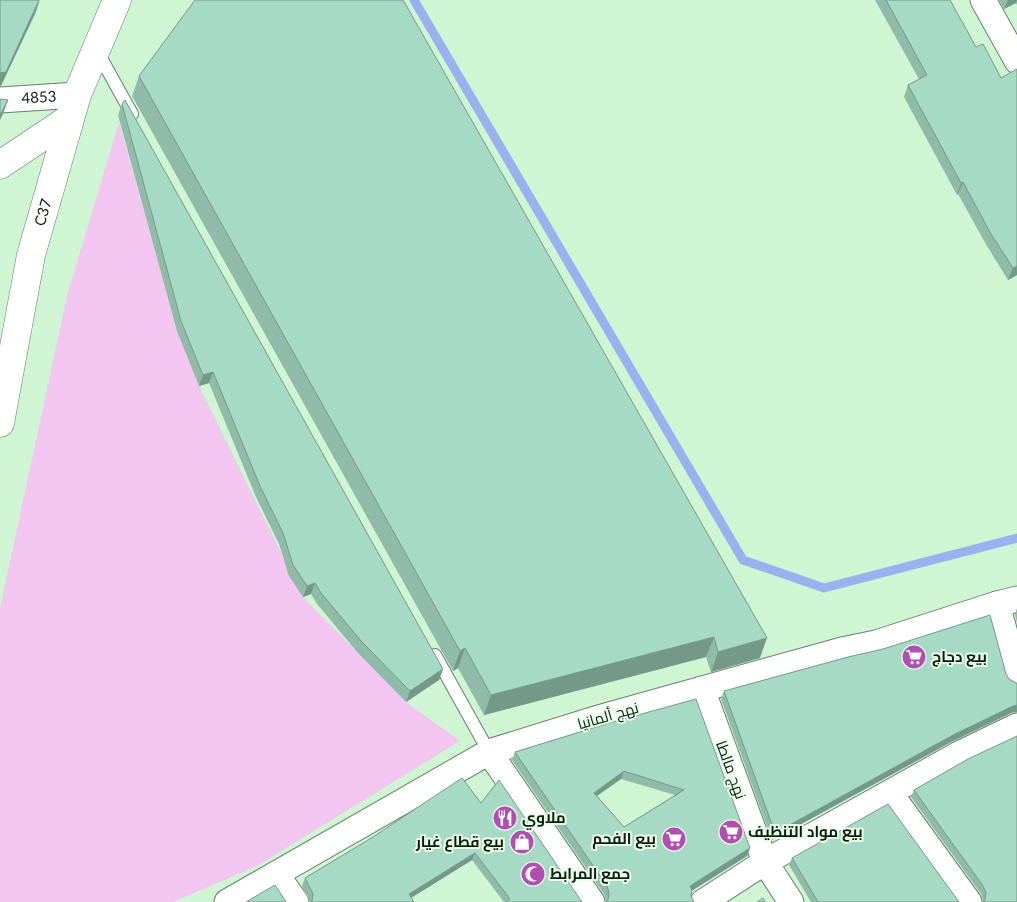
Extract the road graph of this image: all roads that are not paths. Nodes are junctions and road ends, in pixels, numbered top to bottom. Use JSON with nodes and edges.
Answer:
{"nodes":[{"id":1,"x":983,"y":0,"type":"edge"},
{"id":2,"x":118,"y":4,"type":"edge"},
{"id":3,"x":95,"y":49,"type":"junction"},
{"id":4,"x":1017,"y":61,"type":"edge"},
{"id":5,"x":0,"y":100,"type":"edge"},
{"id":6,"x":73,"y":106,"type":"junction"},
{"id":7,"x":139,"y":127,"type":"edge"},
{"id":8,"x":0,"y":165,"type":"edge"},
{"id":9,"x":0,"y":422,"type":"edge"},
{"id":10,"x":1007,"y":602,"type":"edge"},
{"id":11,"x":431,"y":648,"type":"edge"},
{"id":12,"x":1017,"y":677,"type":"edge"},
{"id":13,"x":702,"y":689,"type":"junction"},
{"id":14,"x":1017,"y":726,"type":"edge"},
{"id":15,"x":489,"y":752,"type":"junction"},
{"id":16,"x":890,"y":793,"type":"junction"},
{"id":17,"x":765,"y":862,"type":"junction"},
{"id":18,"x":276,"y":874,"type":"junction"},
{"id":19,"x":227,"y":902,"type":"edge"},
{"id":20,"x":296,"y":902,"type":"edge"},
{"id":21,"x":592,"y":902,"type":"edge"},
{"id":22,"x":703,"y":902,"type":"edge"},
{"id":23,"x":791,"y":902,"type":"edge"},
{"id":24,"x":969,"y":902,"type":"edge"}],
"edges":[{"from":1,"to":4,"type":"street"},
{"from":2,"to":3,"type":"main road","name":"C37"},
{"from":3,"to":6,"type":"main road","name":"C37"},
{"from":3,"to":7,"type":"lane"},
{"from":5,"to":6,"type":"street","name":"4853"},
{"from":6,"to":8,"type":"main road"},
{"from":6,"to":9,"type":"main road","name":"C37"},
{"from":10,"to":12,"type":"street"},
{"from":10,"to":13,"type":"street","name":"نهج ألمانيا"},
{"from":11,"to":15,"type":"lane"},
{"from":13,"to":15,"type":"street","name":"نهج ألمانيا"},
{"from":13,"to":17,"type":"street","name":"نهج مالطا"},
{"from":14,"to":16,"type":"street"},
{"from":15,"to":18,"type":"street","name":"نهج ألمانيا"},
{"from":15,"to":21,"type":"street"},
{"from":16,"to":17,"type":"street"},
{"from":16,"to":24,"type":"street"},
{"from":17,"to":22,"type":"street"},
{"from":17,"to":23,"type":"street","name":"نهج مالطا"},
{"from":18,"to":19,"type":"street","name":"نهج ألمانيا"},
{"from":18,"to":20,"type":"street"}]}
